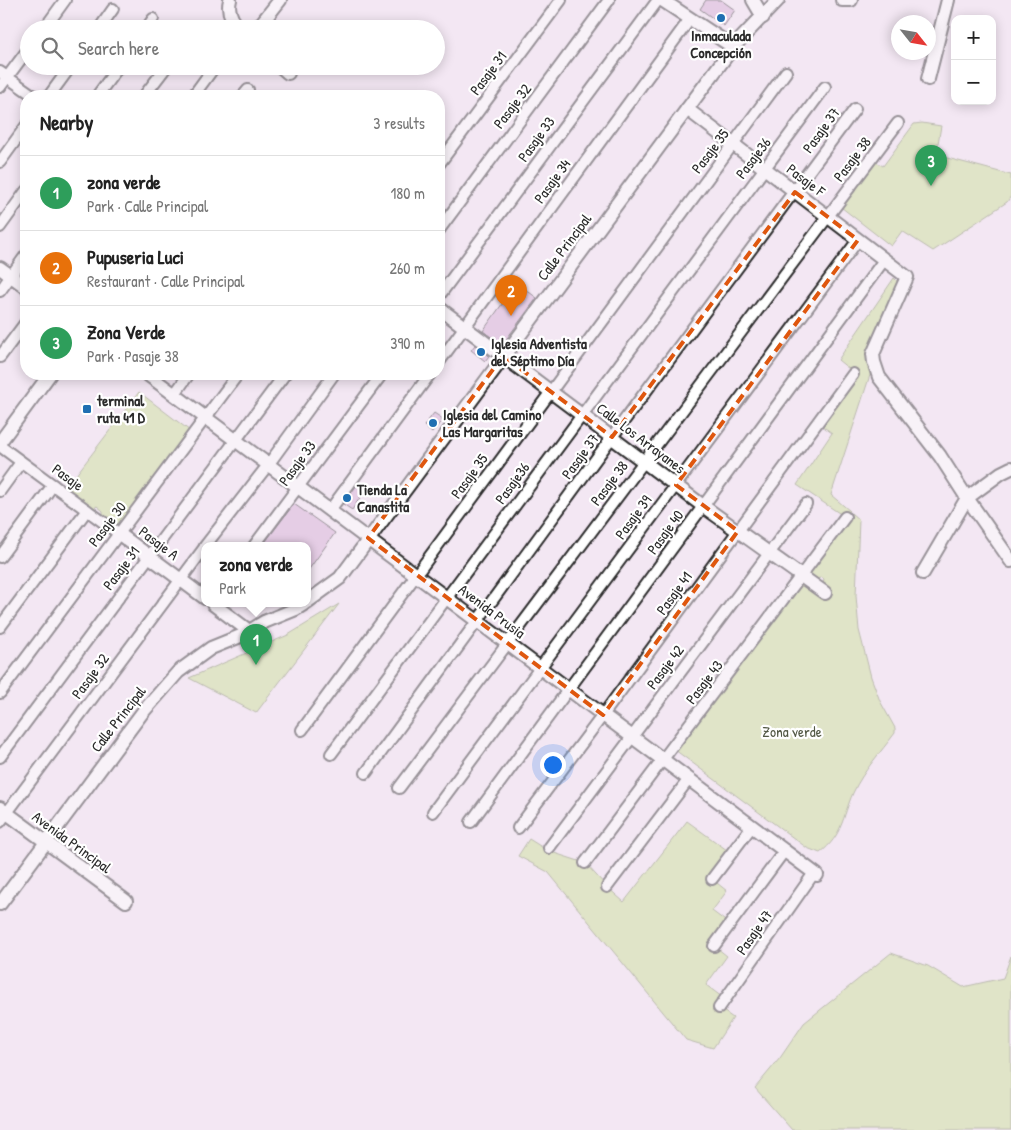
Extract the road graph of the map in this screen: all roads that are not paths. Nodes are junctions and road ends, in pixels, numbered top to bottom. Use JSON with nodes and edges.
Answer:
{"nodes":[{"id":1,"x":65,"y":0,"type":"edge"},
{"id":2,"x":230,"y":0,"type":"edge"},
{"id":3,"x":280,"y":0,"type":"edge"},
{"id":4,"x":561,"y":0,"type":"edge"},
{"id":5,"x":609,"y":0,"type":"edge"},
{"id":6,"x":658,"y":0,"type":"edge"},
{"id":7,"x":662,"y":0,"type":"edge"},
{"id":8,"x":753,"y":0,"type":"edge"},
{"id":9,"x":778,"y":0,"type":"edge"},
{"id":10,"x":842,"y":0,"type":"edge"},
{"id":11,"x":851,"y":0,"type":"edge"},
{"id":12,"x":948,"y":0,"type":"edge"},
{"id":13,"x":114,"y":9,"type":"dead end"},
{"id":14,"x":762,"y":17,"type":"junction"},
{"id":15,"x":690,"y":19,"type":"junction"},
{"id":16,"x":51,"y":20,"type":"edge"},
{"id":17,"x":106,"y":20,"type":"edge"},
{"id":18,"x":231,"y":20,"type":"edge"},
{"id":19,"x":264,"y":20,"type":"edge"},
{"id":20,"x":733,"y":47,"type":"junction"},
{"id":21,"x":20,"y":57,"type":"edge"},
{"id":22,"x":786,"y":72,"type":"dead end"},
{"id":23,"x":4,"y":74,"type":"edge"},
{"id":24,"x":64,"y":75,"type":"edge"},
{"id":25,"x":112,"y":75,"type":"edge"},
{"id":26,"x":160,"y":75,"type":"edge"},
{"id":27,"x":208,"y":75,"type":"edge"},
{"id":28,"x":928,"y":79,"type":"dead end"},
{"id":29,"x":0,"y":87,"type":"edge"},
{"id":30,"x":825,"y":87,"type":"dead end"},
{"id":31,"x":26,"y":90,"type":"edge"},
{"id":32,"x":53,"y":90,"type":"edge"},
{"id":33,"x":101,"y":90,"type":"edge"},
{"id":34,"x":149,"y":90,"type":"edge"},
{"id":35,"x":197,"y":90,"type":"edge"},
{"id":36,"x":686,"y":109,"type":"junction"},
{"id":37,"x":855,"y":109,"type":"dead end"},
{"id":38,"x":898,"y":123,"type":"dead end"},
{"id":39,"x":20,"y":134,"type":"edge"},
{"id":40,"x":733,"y":145,"type":"junction"},
{"id":41,"x":445,"y":156,"type":"edge"},
{"id":42,"x":0,"y":162,"type":"edge"},
{"id":43,"x":764,"y":169,"type":"junction"},
{"id":44,"x":795,"y":192,"type":"junction"},
{"id":45,"x":20,"y":200,"type":"edge"},
{"id":46,"x":828,"y":217,"type":"junction"},
{"id":47,"x":445,"y":222,"type":"edge"},
{"id":48,"x":0,"y":227,"type":"edge"},
{"id":49,"x":858,"y":240,"type":"junction"},
{"id":50,"x":884,"y":260,"type":"junction"},
{"id":51,"x":20,"y":263,"type":"edge"},
{"id":52,"x":0,"y":268,"type":"edge"},
{"id":53,"x":11,"y":276,"type":"junction"},
{"id":54,"x":20,"y":283,"type":"edge"},
{"id":55,"x":445,"y":288,"type":"edge"},
{"id":56,"x":0,"y":291,"type":"edge"},
{"id":57,"x":445,"y":313,"type":"edge"},
{"id":58,"x":464,"y":327,"type":"junction"},
{"id":59,"x":20,"y":330,"type":"edge"},
{"id":60,"x":445,"y":354,"type":"edge"},
{"id":61,"x":503,"y":356,"type":"junction"},
{"id":62,"x":0,"y":357,"type":"edge"},
{"id":63,"x":853,"y":374,"type":"dead end"},
{"id":64,"x":46,"y":380,"type":"edge"},
{"id":65,"x":155,"y":380,"type":"edge"},
{"id":66,"x":185,"y":380,"type":"edge"},
{"id":67,"x":234,"y":380,"type":"edge"},
{"id":68,"x":281,"y":380,"type":"edge"},
{"id":69,"x":330,"y":380,"type":"edge"},
{"id":70,"x":378,"y":380,"type":"edge"},
{"id":71,"x":426,"y":380,"type":"edge"},
{"id":72,"x":550,"y":390,"type":"junction"},
{"id":73,"x":174,"y":395,"type":"junction"},
{"id":74,"x":582,"y":413,"type":"junction"},
{"id":75,"x":206,"y":419,"type":"junction"},
{"id":76,"x":612,"y":437,"type":"junction"},
{"id":77,"x":236,"y":441,"type":"junction"},
{"id":78,"x":0,"y":444,"type":"edge"},
{"id":79,"x":644,"y":461,"type":"junction"},
{"id":80,"x":21,"y":462,"type":"junction"},
{"id":81,"x":268,"y":465,"type":"junction"},
{"id":82,"x":1011,"y":468,"type":"edge"},
{"id":83,"x":676,"y":484,"type":"junction"},
{"id":84,"x":54,"y":485,"type":"junction"},
{"id":85,"x":299,"y":487,"type":"junction"},
{"id":86,"x":0,"y":491,"type":"edge"},
{"id":87,"x":966,"y":498,"type":"junction"},
{"id":88,"x":806,"y":504,"type":"dead end"},
{"id":89,"x":703,"y":506,"type":"junction"},
{"id":90,"x":87,"y":510,"type":"junction"},
{"id":91,"x":330,"y":510,"type":"junction"},
{"id":92,"x":845,"y":517,"type":"dead end"},
{"id":93,"x":738,"y":531,"type":"junction"},
{"id":94,"x":118,"y":533,"type":"junction"},
{"id":95,"x":368,"y":538,"type":"junction"},
{"id":96,"x":209,"y":542,"type":"edge"},
{"id":97,"x":257,"y":542,"type":"edge"},
{"id":98,"x":201,"y":552,"type":"edge"},
{"id":99,"x":769,"y":553,"type":"junction"},
{"id":100,"x":149,"y":556,"type":"junction"},
{"id":101,"x":0,"y":557,"type":"edge"},
{"id":102,"x":1011,"y":561,"type":"edge"},
{"id":103,"x":923,"y":573,"type":"dead end"},
{"id":104,"x":416,"y":575,"type":"junction"},
{"id":105,"x":802,"y":576,"type":"junction"},
{"id":106,"x":180,"y":579,"type":"junction"},
{"id":107,"x":826,"y":592,"type":"dead end"},
{"id":108,"x":201,"y":595,"type":"edge"},
{"id":109,"x":446,"y":597,"type":"junction"},
{"id":110,"x":311,"y":599,"type":"edge"},
{"id":111,"x":217,"y":607,"type":"edge"},
{"id":112,"x":300,"y":607,"type":"edge"},
{"id":113,"x":478,"y":621,"type":"junction"},
{"id":114,"x":0,"y":626,"type":"edge"},
{"id":115,"x":250,"y":631,"type":"junction"},
{"id":116,"x":508,"y":643,"type":"junction"},
{"id":117,"x":540,"y":668,"type":"junction"},
{"id":118,"x":568,"y":689,"type":"junction"},
{"id":119,"x":0,"y":693,"type":"edge"},
{"id":120,"x":603,"y":715,"type":"junction"},
{"id":121,"x":302,"y":730,"type":"dead end"},
{"id":122,"x":632,"y":737,"type":"junction"},
{"id":123,"x":330,"y":754,"type":"dead end"},
{"id":124,"x":0,"y":758,"type":"edge"},
{"id":125,"x":664,"y":760,"type":"junction"},
{"id":126,"x":366,"y":773,"type":"dead end"},
{"id":127,"x":689,"y":779,"type":"junction"},
{"id":128,"x":399,"y":788,"type":"dead end"},
{"id":129,"x":432,"y":812,"type":"dead end"},
{"id":130,"x":2,"y":815,"type":"edge"},
{"id":131,"x":471,"y":822,"type":"dead end"},
{"id":132,"x":752,"y":826,"type":"junction"},
{"id":133,"x":518,"y":828,"type":"dead end"},
{"id":134,"x":45,"y":842,"type":"junction"},
{"id":135,"x":549,"y":848,"type":"dead end"},
{"id":136,"x":785,"y":850,"type":"junction"},
{"id":137,"x":585,"y":863,"type":"dead end"},
{"id":138,"x":815,"y":874,"type":"joint"},
{"id":139,"x":712,"y":879,"type":"dead end"},
{"id":140,"x":607,"y":887,"type":"dead end"},
{"id":141,"x":126,"y":901,"type":"dead end"},
{"id":142,"x":0,"y":904,"type":"edge"},
{"id":143,"x":714,"y":946,"type":"dead end"},
{"id":144,"x":719,"y":1008,"type":"dead end"}],
"edges":[{"from":1,"to":16,"type":"street"},
{"from":2,"to":18,"type":"street"},
{"from":3,"to":19,"type":"street"},
{"from":4,"to":41,"type":"street","name":"Pasaje 31"},
{"from":5,"to":47,"type":"street","name":"Pasaje 32"},
{"from":6,"to":55,"type":"street","name":"Pasaje 33"},
{"from":7,"to":15,"type":"street"},
{"from":8,"to":14,"type":"street"},
{"from":9,"to":14,"type":"street","name":"Calle Principal"},
{"from":10,"to":11,"type":"street"},
{"from":12,"to":28,"type":"street"},
{"from":13,"to":17,"type":"street"},
{"from":14,"to":20,"type":"street","name":"Calle Principal"},
{"from":15,"to":20,"type":"street"},
{"from":15,"to":58,"type":"street","name":"Pasaje 34"},
{"from":20,"to":36,"type":"street","name":"Calle Principal"},
{"from":21,"to":23,"type":"street"},
{"from":22,"to":40,"type":"street","name":"Pasaje 35"},
{"from":23,"to":29,"type":"street"},
{"from":23,"to":31,"type":"street"},
{"from":24,"to":32,"type":"street"},
{"from":25,"to":33,"type":"street"},
{"from":26,"to":34,"type":"street"},
{"from":27,"to":35,"type":"street"},
{"from":30,"to":43,"type":"street","name":"Pasaje36"},
{"from":36,"to":40,"type":"street","name":"Pasaje F"},
{"from":36,"to":61,"type":"street","name":"Calle Principal"},
{"from":37,"to":44,"type":"street","name":"Pasaje 37"},
{"from":38,"to":46,"type":"street","name":"Pasaje 38"},
{"from":39,"to":42,"type":"street"},
{"from":40,"to":43,"type":"street","name":"Pasaje F"},
{"from":40,"to":72,"type":"street","name":"Pasaje 35"},
{"from":43,"to":44,"type":"street","name":"Pasaje F"},
{"from":43,"to":74,"type":"street","name":"Pasaje36"},
{"from":44,"to":46,"type":"street","name":"Pasaje F"},
{"from":44,"to":76,"type":"street","name":"Pasaje 37"},
{"from":45,"to":48,"type":"street"},
{"from":46,"to":49,"type":"street","name":"Pasaje F"},
{"from":46,"to":79,"type":"street","name":"Pasaje 38"},
{"from":49,"to":50,"type":"street","name":"Pasaje F"},
{"from":49,"to":83,"type":"street","name":"Pasaje 39"},
{"from":50,"to":87,"type":"street","name":"Pasaje F"},
{"from":50,"to":89,"type":"street","name":"Pasaje 40"},
{"from":51,"to":53,"type":"street"},
{"from":52,"to":53,"type":"street"},
{"from":53,"to":54,"type":"street"},
{"from":53,"to":56,"type":"street"},
{"from":57,"to":58,"type":"street","name":"Calle Los Arrayanes"},
{"from":58,"to":60,"type":"street","name":"Pasaje 34"},
{"from":58,"to":61,"type":"street","name":"Calle Los Arrayanes"},
{"from":59,"to":62,"type":"street"},
{"from":61,"to":72,"type":"street","name":"Calle Los Arrayanes"},
{"from":61,"to":95,"type":"street","name":"Calle Principal"},
{"from":63,"to":93,"type":"street","name":"Pasaje 41"},
{"from":64,"to":78,"type":"street"},
{"from":65,"to":73,"type":"street","name":"Avenida Prusia"},
{"from":66,"to":73,"type":"street"},
{"from":67,"to":75,"type":"street","name":"Pasaje 30"},
{"from":68,"to":77,"type":"street","name":"Pasaje 31"},
{"from":69,"to":81,"type":"street","name":"Pasaje 32"},
{"from":70,"to":85,"type":"street","name":"Pasaje 33"},
{"from":71,"to":91,"type":"street"},
{"from":72,"to":74,"type":"street","name":"Calle Los Arrayanes"},
{"from":72,"to":104,"type":"street","name":"Pasaje 35"},
{"from":73,"to":75,"type":"street","name":"Avenida Prusia"},
{"from":74,"to":76,"type":"street","name":"Calle Los Arrayanes"},
{"from":74,"to":109,"type":"street","name":"Pasaje36"},
{"from":75,"to":77,"type":"street","name":"Avenida Prusia"},
{"from":75,"to":94,"type":"street","name":"Pasaje 30"},
{"from":76,"to":79,"type":"street","name":"Calle Los Arrayanes"},
{"from":76,"to":113,"type":"street","name":"Pasaje 37"},
{"from":77,"to":81,"type":"street","name":"Avenida Prusia"},
{"from":77,"to":100,"type":"street","name":"Pasaje 31"},
{"from":78,"to":80,"type":"street","name":"Pasaje"},
{"from":79,"to":83,"type":"street","name":"Calle Los Arrayanes"},
{"from":79,"to":116,"type":"street","name":"Pasaje 38"},
{"from":80,"to":84,"type":"street","name":"Pasaje"},
{"from":80,"to":86,"type":"street"},
{"from":81,"to":85,"type":"street","name":"Avenida Prusia"},
{"from":81,"to":96,"type":"street","name":"Pasaje 32"},
{"from":82,"to":87,"type":"street"},
{"from":83,"to":89,"type":"street","name":"Calle Los Arrayanes"},
{"from":83,"to":117,"type":"street","name":"Pasaje 39"},
{"from":84,"to":90,"type":"street","name":"Pasaje"},
{"from":84,"to":101,"type":"street"},
{"from":85,"to":91,"type":"street","name":"Avenida Prusia"},
{"from":85,"to":97,"type":"street","name":"Pasaje 33"},
{"from":87,"to":102,"type":"street"},
{"from":87,"to":103,"type":"street"},
{"from":88,"to":99,"type":"street","name":"Pasaje 42"},
{"from":89,"to":93,"type":"street","name":"Calle Los Arrayanes"},
{"from":89,"to":118,"type":"street","name":"Pasaje 40"},
{"from":90,"to":94,"type":"street","name":"Pasaje"},
{"from":90,"to":114,"type":"street"},
{"from":91,"to":95,"type":"street","name":"Avenida Prusia"},
{"from":92,"to":105,"type":"street","name":"Pasaje 43"},
{"from":93,"to":99,"type":"street","name":"Calle Los Arrayanes"},
{"from":93,"to":120,"type":"street","name":"Pasaje 41"},
{"from":94,"to":100,"type":"street","name":"Pasaje A"},
{"from":94,"to":119,"type":"street","name":"Pasaje 30"},
{"from":95,"to":104,"type":"street","name":"Avenida Prusia"},
{"from":95,"to":110,"type":"street","name":"Calle Principal"},
{"from":98,"to":106,"type":"street","name":"Pasaje 32"},
{"from":99,"to":105,"type":"street","name":"Calle Los Arrayanes"},
{"from":99,"to":122,"type":"street","name":"Pasaje 42"},
{"from":100,"to":106,"type":"street","name":"Pasaje A"},
{"from":100,"to":124,"type":"street","name":"Pasaje 31"},
{"from":104,"to":109,"type":"street","name":"Avenida Prusia"},
{"from":104,"to":121,"type":"street","name":"Pasaje 35"},
{"from":105,"to":107,"type":"street","name":"Calle Los Arrayanes"},
{"from":105,"to":125,"type":"street","name":"Pasaje 43"},
{"from":106,"to":108,"type":"street","name":"Pasaje A"},
{"from":106,"to":130,"type":"street","name":"Pasaje 32"},
{"from":109,"to":113,"type":"street","name":"Avenida Prusia"},
{"from":109,"to":123,"type":"street","name":"Pasaje36"},
{"from":111,"to":115,"type":"street"},
{"from":112,"to":115,"type":"street","name":"Calle Principal"},
{"from":113,"to":116,"type":"street","name":"Avenida Prusia"},
{"from":113,"to":126,"type":"street","name":"Pasaje 37"},
{"from":115,"to":134,"type":"street","name":"Calle Principal"},
{"from":116,"to":117,"type":"street","name":"Avenida Prusia"},
{"from":116,"to":128,"type":"street","name":"Pasaje 38"},
{"from":117,"to":118,"type":"street","name":"Avenida Prusia"},
{"from":117,"to":129,"type":"street","name":"Pasaje 39"},
{"from":118,"to":120,"type":"street","name":"Avenida Prusia"},
{"from":118,"to":131,"type":"street","name":"Pasaje 40"},
{"from":120,"to":122,"type":"street","name":"Avenida Prusia"},
{"from":120,"to":133,"type":"street","name":"Pasaje 41"},
{"from":122,"to":125,"type":"street","name":"Avenida Prusia"},
{"from":122,"to":135,"type":"street","name":"Pasaje 42"},
{"from":125,"to":127,"type":"street","name":"Avenida Prusia"},
{"from":125,"to":137,"type":"street","name":"Pasaje 43"},
{"from":127,"to":132,"type":"street","name":"Avenida Prusia"},
{"from":127,"to":140,"type":"street"},
{"from":130,"to":134,"type":"street","name":"Avenida Principal"},
{"from":132,"to":136,"type":"street","name":"Avenida Prusia"},
{"from":132,"to":139,"type":"street"},
{"from":134,"to":141,"type":"street","name":"Avenida Principal"},
{"from":134,"to":142,"type":"street","name":"Calle Principal"},
{"from":136,"to":138,"type":"street","name":"Avenida Prusia"},
{"from":136,"to":143,"type":"street"},
{"from":138,"to":144,"type":"street","name":"Pasaje 47"}]}
